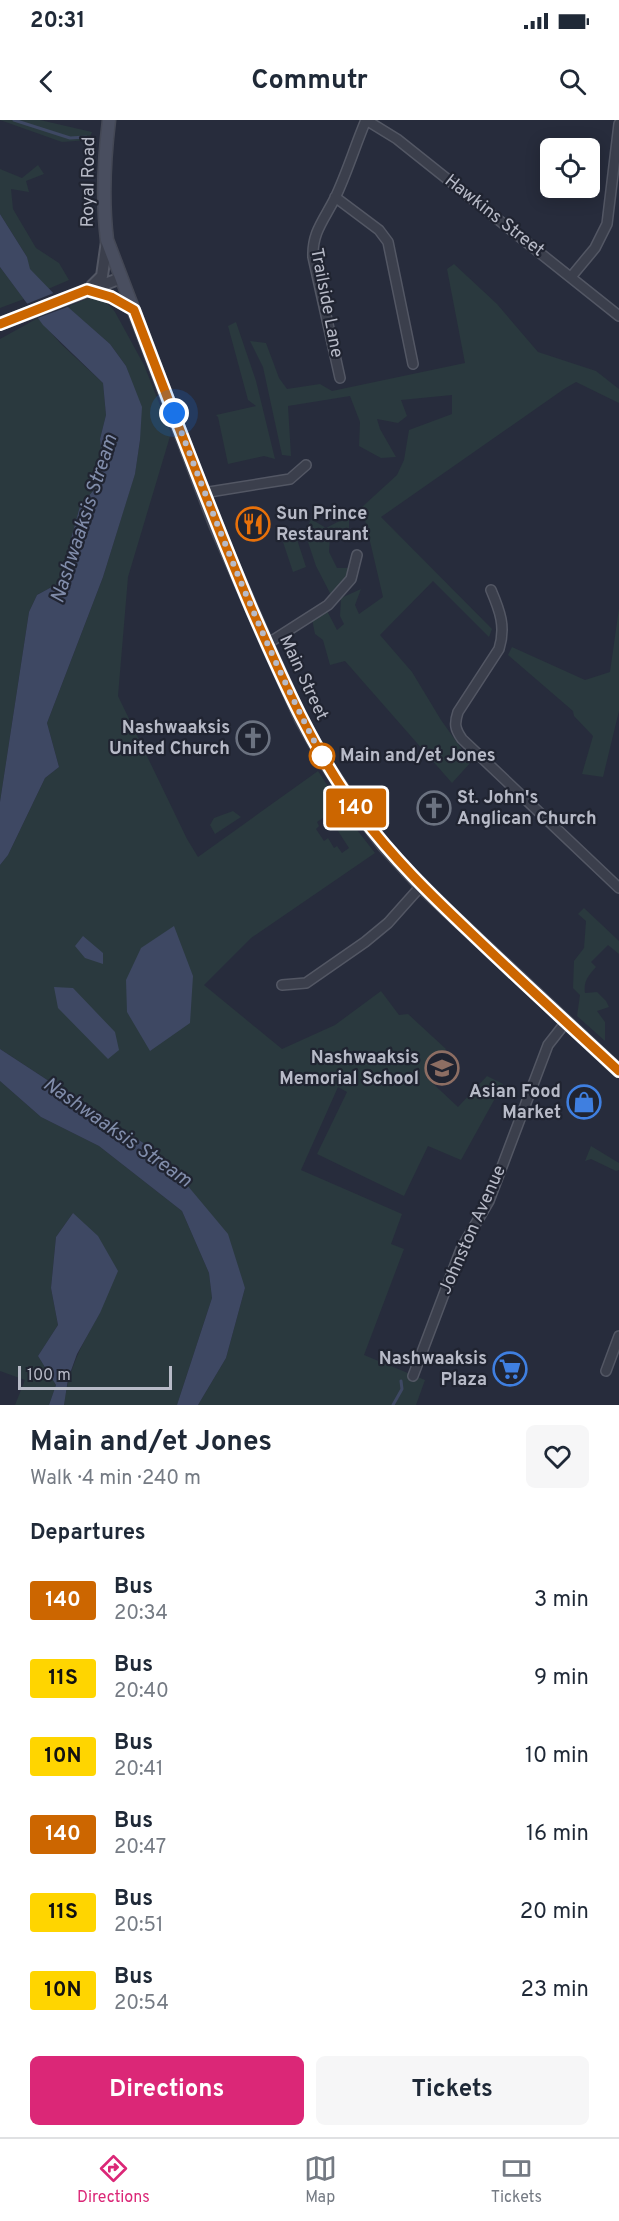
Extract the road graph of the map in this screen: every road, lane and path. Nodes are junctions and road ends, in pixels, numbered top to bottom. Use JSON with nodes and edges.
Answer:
{"nodes":[{"id":1,"x":109,"y":120,"type":"edge"},
{"id":2,"x":366,"y":120,"type":"edge"},
{"id":3,"x":619,"y":124,"type":"edge"},
{"id":4,"x":335,"y":197,"type":"junction"},
{"id":5,"x":107,"y":240,"type":"junction"},
{"id":6,"x":571,"y":277,"type":"junction"},
{"id":7,"x":121,"y":278,"type":"junction"},
{"id":8,"x":87,"y":290,"type":"junction"},
{"id":9,"x":134,"y":310,"type":"junction"},
{"id":10,"x":619,"y":316,"type":"edge"},
{"id":11,"x":0,"y":324,"type":"edge"},
{"id":12,"x":413,"y":364,"type":"dead end"},
{"id":13,"x":340,"y":378,"type":"dead end"},
{"id":14,"x":306,"y":465,"type":"dead end"},
{"id":15,"x":203,"y":493,"type":"junction"},
{"id":16,"x":357,"y":555,"type":"dead end"},
{"id":17,"x":491,"y":590,"type":"dead end"},
{"id":18,"x":267,"y":644,"type":"junction"},
{"id":19,"x":421,"y":885,"type":"junction"},
{"id":20,"x":619,"y":888,"type":"edge"},
{"id":21,"x":282,"y":985,"type":"dead end"},
{"id":22,"x":566,"y":1022,"type":"junction"},
{"id":23,"x":619,"y":1071,"type":"edge"},
{"id":24,"x":619,"y":1336,"type":"edge"},
{"id":25,"x":606,"y":1371,"type":"dead end"},
{"id":26,"x":413,"y":1376,"type":"dead end"}],
"edges":[{"from":1,"to":5,"type":"main road","name":"Royal Road"},
{"from":2,"to":4,"type":"street","name":"Trailside Lane"},
{"from":2,"to":6,"type":"street","name":"Hawkins Street"},
{"from":3,"to":6,"type":"street"},
{"from":4,"to":12,"type":"street"},
{"from":4,"to":13,"type":"street","name":"Trailside Lane"},
{"from":5,"to":7,"type":"main road","name":"Royal Road"},
{"from":5,"to":8,"type":"street"},
{"from":6,"to":10,"type":"street","name":"Hawkins Street"},
{"from":7,"to":8,"type":"street"},
{"from":7,"to":9,"type":"main road","name":"Main Street"},
{"from":8,"to":9,"type":"street"},
{"from":8,"to":11,"type":"street"},
{"from":9,"to":15,"type":"main road","name":"Main Street"},
{"from":14,"to":15,"type":"street"},
{"from":15,"to":18,"type":"main road","name":"Main Street"},
{"from":16,"to":18,"type":"street"},
{"from":17,"to":20,"type":"street"},
{"from":18,"to":19,"type":"main road","name":"Main Street"},
{"from":19,"to":21,"type":"street"},
{"from":19,"to":22,"type":"main road","name":"Main Street"},
{"from":22,"to":23,"type":"main road","name":"Main Street"},
{"from":22,"to":26,"type":"street","name":"Johnston Avenue"},
{"from":24,"to":25,"type":"street"}]}
